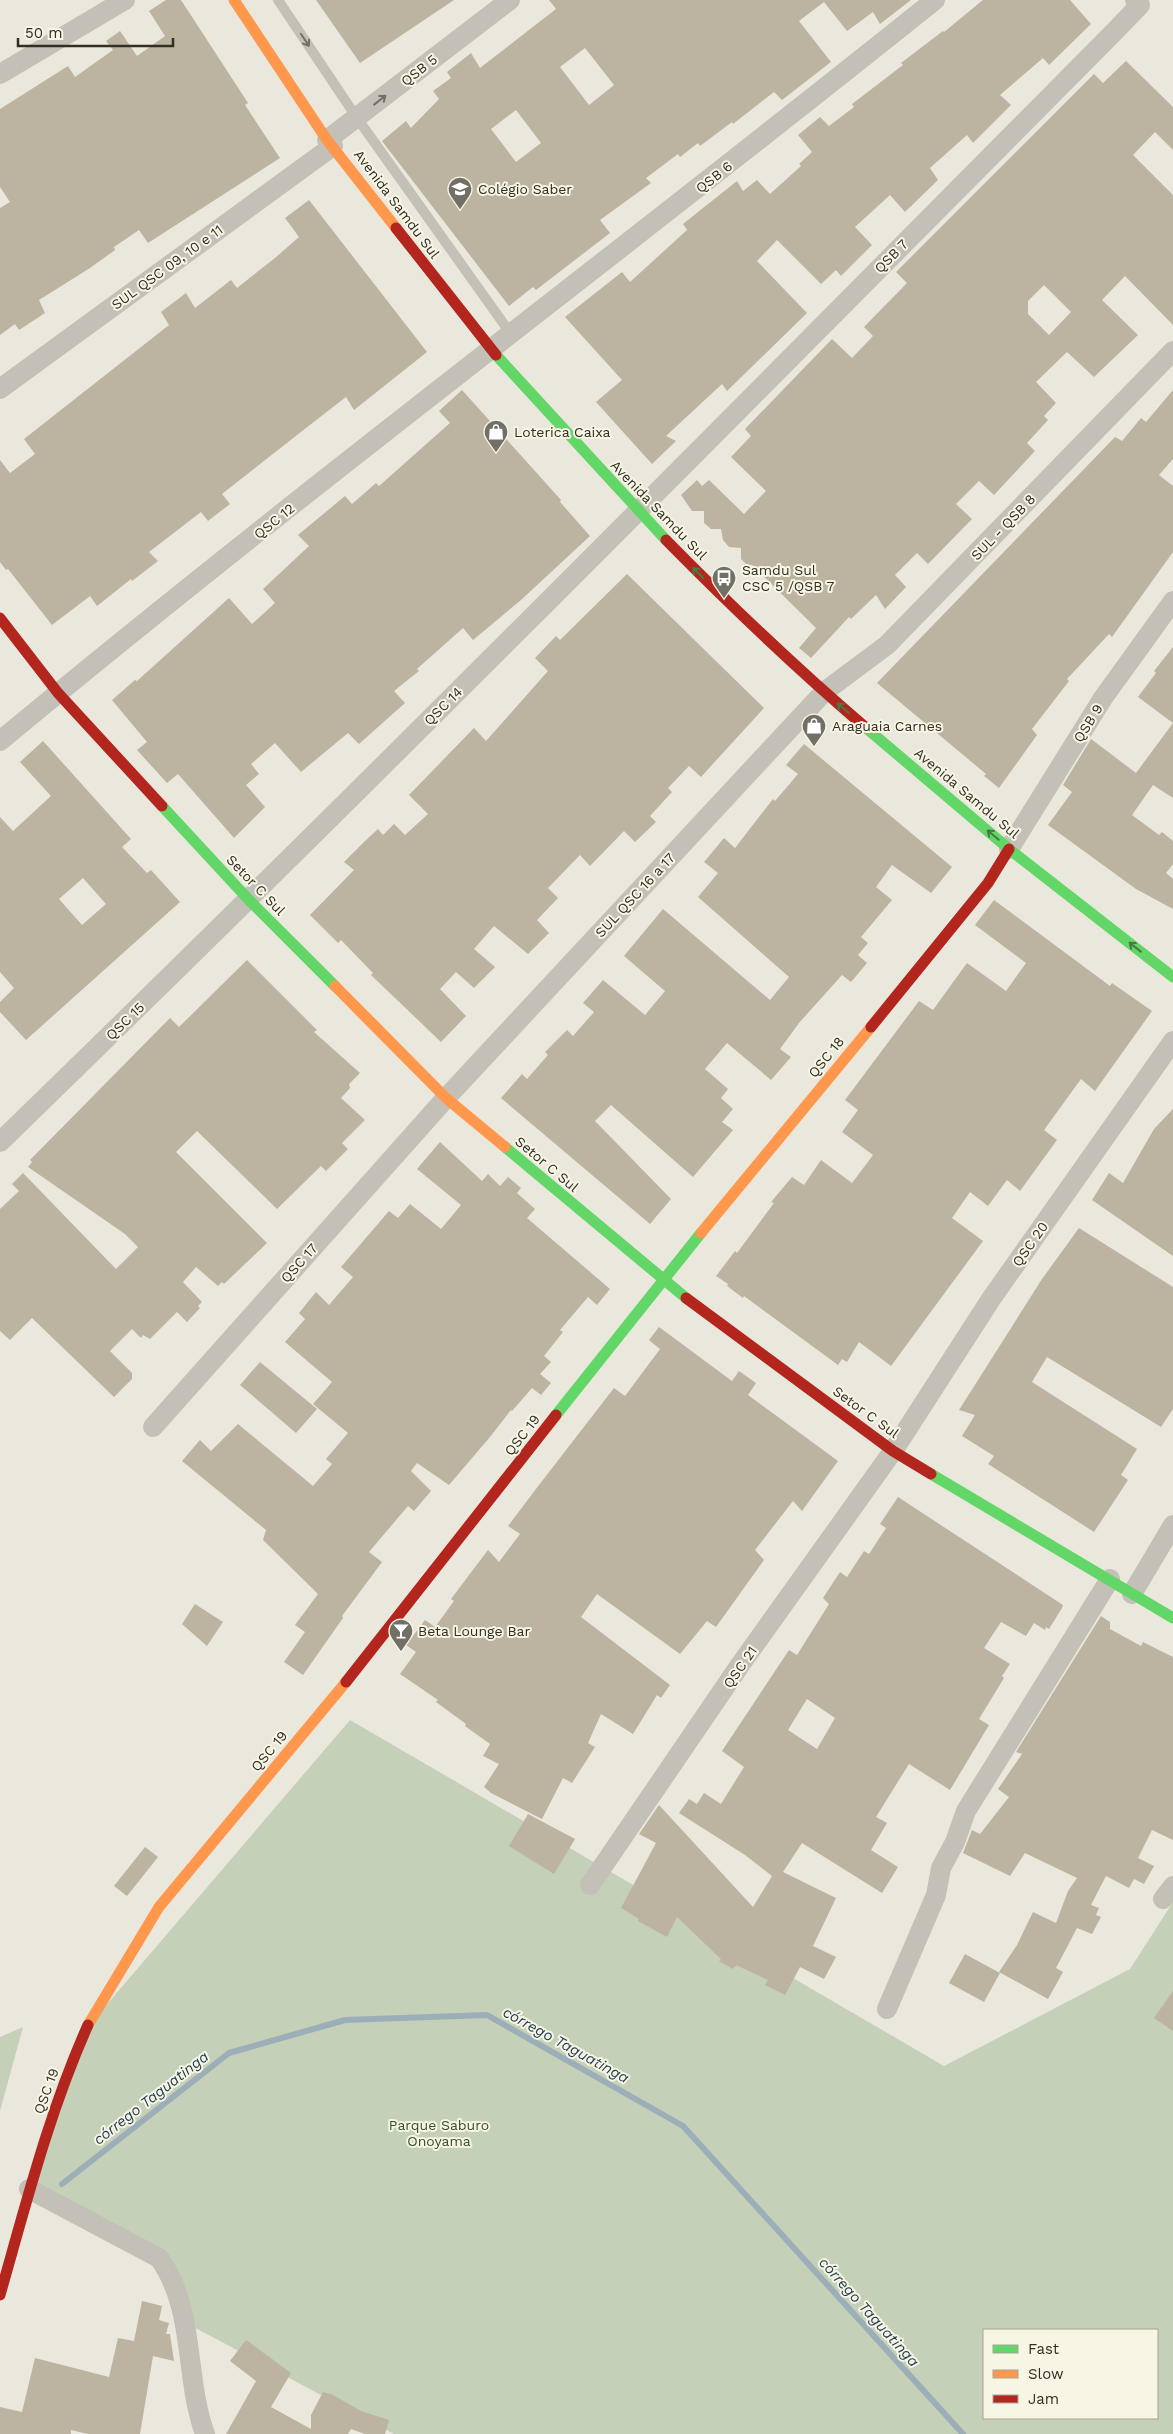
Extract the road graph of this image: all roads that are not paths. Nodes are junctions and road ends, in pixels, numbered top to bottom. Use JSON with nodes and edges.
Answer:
{"nodes":[{"id":1,"x":125,"y":0,"type":"edge"},
{"id":2,"x":234,"y":0,"type":"edge"},
{"id":3,"x":278,"y":0,"type":"edge"},
{"id":4,"x":510,"y":0,"type":"edge"},
{"id":5,"x":935,"y":0,"type":"edge"},
{"id":6,"x":1135,"y":0,"type":"edge"},
{"id":7,"x":0,"y":74,"type":"edge"},
{"id":8,"x":357,"y":118,"type":"junction"},
{"id":9,"x":330,"y":143,"type":"junction"},
{"id":10,"x":511,"y":334,"type":"junction"},
{"id":11,"x":490,"y":350,"type":"junction"},
{"id":12,"x":1173,"y":351,"type":"edge"},
{"id":13,"x":0,"y":389,"type":"edge"},
{"id":14,"x":638,"y":512,"type":"junction"},
{"id":15,"x":1173,"y":601,"type":"edge"},
{"id":16,"x":0,"y":618,"type":"edge"},
{"id":17,"x":824,"y":692,"type":"junction"},
{"id":18,"x":58,"y":693,"type":"junction"},
{"id":19,"x":0,"y":741,"type":"edge"},
{"id":20,"x":1009,"y":849,"type":"junction"},
{"id":21,"x":249,"y":900,"type":"junction"},
{"id":22,"x":1173,"y":977,"type":"edge"},
{"id":23,"x":1173,"y":1041,"type":"edge"},
{"id":24,"x":446,"y":1098,"type":"junction"},
{"id":25,"x":0,"y":1142,"type":"edge"},
{"id":26,"x":662,"y":1280,"type":"junction"},
{"id":27,"x":153,"y":1427,"type":"dead end"},
{"id":28,"x":893,"y":1450,"type":"junction"},
{"id":29,"x":1173,"y":1525,"type":"edge"},
{"id":30,"x":1110,"y":1579,"type":"junction"},
{"id":31,"x":1132,"y":1594,"type":"junction"},
{"id":32,"x":1173,"y":1618,"type":"edge"},
{"id":33,"x":590,"y":1885,"type":"dead end"},
{"id":34,"x":887,"y":2009,"type":"dead end"},
{"id":35,"x":30,"y":2188,"type":"junction"},
{"id":36,"x":0,"y":2295,"type":"edge"},
{"id":37,"x":205,"y":2434,"type":"edge"}],
"edges":[{"from":1,"to":7,"type":"street"},
{"from":2,"to":9,"type":"street","name":"Avenida Samdu Sul"},
{"from":3,"to":8,"type":"lane","one_way":true},
{"from":8,"to":4,"type":"street","name":"QSB 5","one_way":true},
{"from":5,"to":10,"type":"street","name":"QSB 6"},
{"from":6,"to":14,"type":"street","name":"QSB 7"},
{"from":8,"to":9,"type":"street","name":"QSB 5"},
{"from":8,"to":10,"type":"lane"},
{"from":9,"to":11,"type":"street","name":"Avenida Samdu Sul"},
{"from":9,"to":13,"type":"street","name":"SUL QSC 09, 10 e 11"},
{"from":10,"to":11,"type":"street","name":"QSB 6"},
{"from":11,"to":14,"type":"street","name":"Avenida Samdu Sul"},
{"from":11,"to":18,"type":"street","name":"QSC 12"},
{"from":12,"to":17,"type":"street","name":"SUL - QSB 8"},
{"from":17,"to":14,"type":"street","name":"Avenida Samdu Sul","one_way":true},
{"from":14,"to":21,"type":"street","name":"QSC 14"},
{"from":15,"to":20,"type":"street","name":"QSB 9"},
{"from":16,"to":18,"type":"street","name":"Setor C Sul"},
{"from":20,"to":17,"type":"street","name":"Avenida Samdu Sul","one_way":true},
{"from":17,"to":24,"type":"street","name":"SUL QSC 16 a 17"},
{"from":18,"to":19,"type":"street","name":"QSC 12"},
{"from":18,"to":21,"type":"street","name":"Setor C Sul"},
{"from":22,"to":20,"type":"street","name":"Avenida Samdu Sul","one_way":true},
{"from":20,"to":26,"type":"street","name":"QSC 18"},
{"from":21,"to":24,"type":"street","name":"Setor C Sul"},
{"from":21,"to":25,"type":"street","name":"QSC 15"},
{"from":23,"to":28,"type":"street","name":"QSC 20"},
{"from":24,"to":26,"type":"street","name":"Setor C Sul"},
{"from":24,"to":27,"type":"street","name":"QSC 17"},
{"from":26,"to":28,"type":"street","name":"Setor C Sul"},
{"from":26,"to":35,"type":"street","name":"QSC 19"},
{"from":28,"to":30,"type":"street","name":"Setor C Sul"},
{"from":28,"to":33,"type":"street","name":"QSC 21"},
{"from":29,"to":31,"type":"street"},
{"from":30,"to":31,"type":"street","name":"Setor C Sul"},
{"from":30,"to":34,"type":"street"},
{"from":31,"to":32,"type":"street","name":"Setor C Sul"},
{"from":35,"to":36,"type":"street","name":"QSC 19"},
{"from":35,"to":37,"type":"street"}]}
